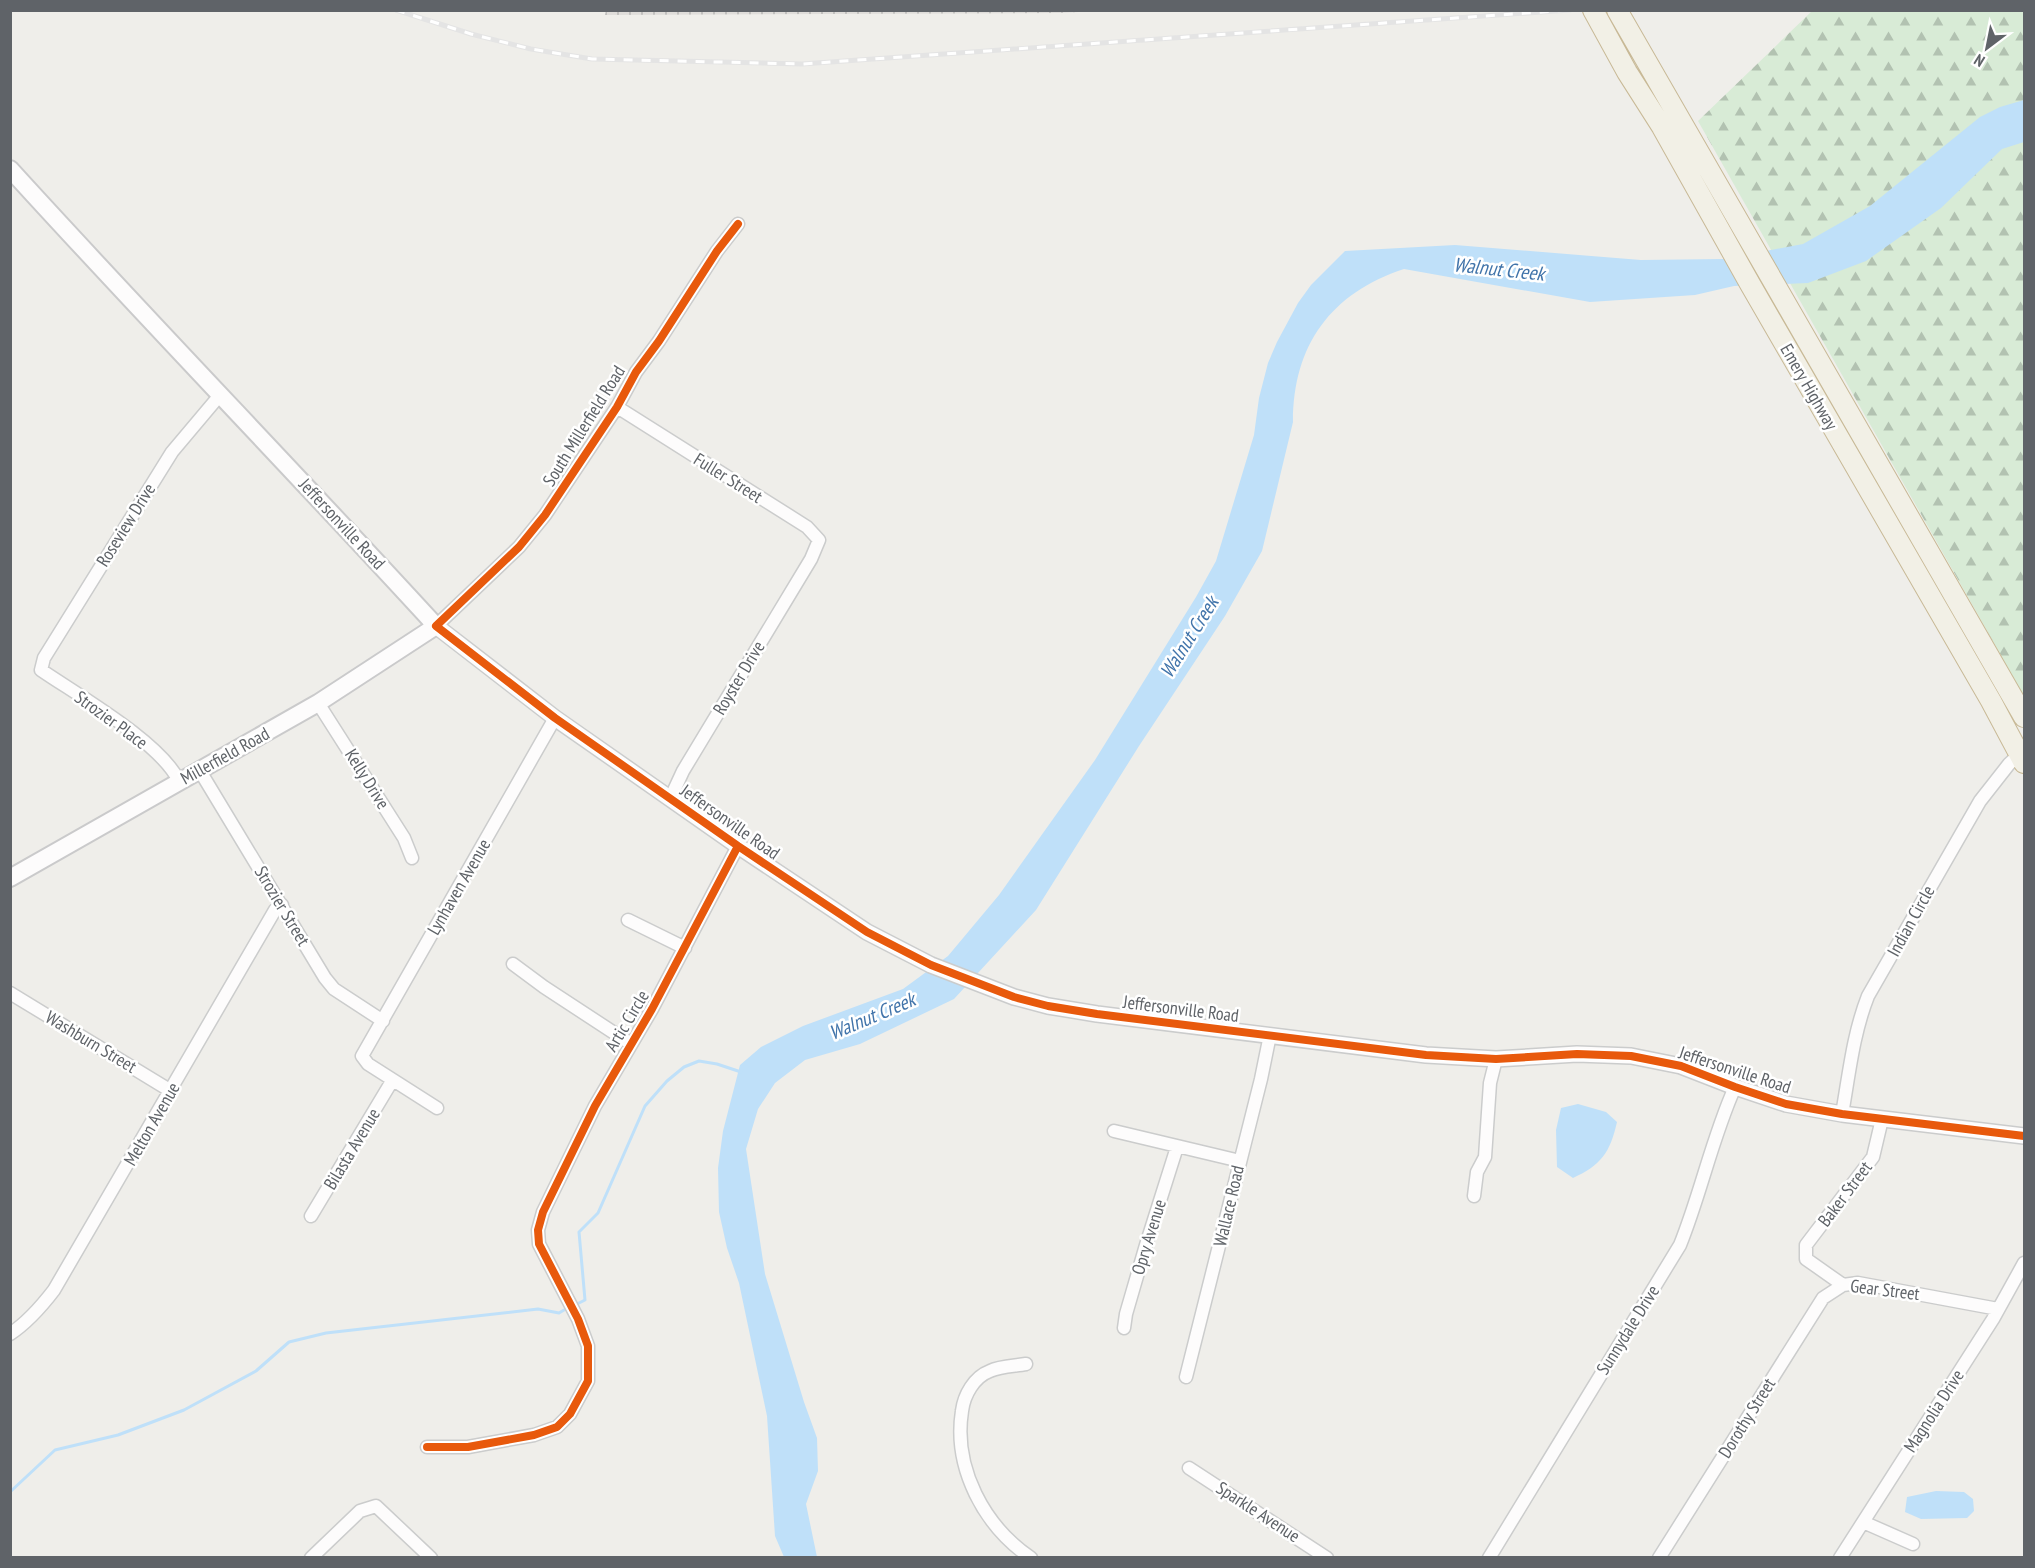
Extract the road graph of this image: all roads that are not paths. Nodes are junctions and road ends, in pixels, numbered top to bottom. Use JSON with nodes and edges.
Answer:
{"nodes":[{"id":1,"x":1593,"y":10,"type":"edge"},
{"id":2,"x":1617,"y":10,"type":"edge"},
{"id":3,"x":1670,"y":123,"type":"junction"},
{"id":4,"x":10,"y":169,"type":"edge"},
{"id":5,"x":738,"y":224,"type":"dead end"},
{"id":6,"x":220,"y":395,"type":"junction"},
{"id":7,"x":617,"y":407,"type":"junction"},
{"id":8,"x":811,"y":559,"type":"joint"},
{"id":9,"x":436,"y":626,"type":"junction"},
{"id":10,"x":43,"y":662,"type":"joint"},
{"id":11,"x":318,"y":703,"type":"junction"},
{"id":12,"x":2025,"y":717,"type":"edge"},
{"id":13,"x":555,"y":718,"type":"junction"},
{"id":14,"x":2023,"y":756,"type":"edge"},
{"id":15,"x":200,"y":771,"type":"junction"},
{"id":16,"x":180,"y":782,"type":"junction"},
{"id":17,"x":670,"y":799,"type":"junction"},
{"id":18,"x":738,"y":846,"type":"junction"},
{"id":19,"x":412,"y":858,"type":"dead end"},
{"id":20,"x":10,"y":878,"type":"edge"},
{"id":21,"x":282,"y":905,"type":"junction"},
{"id":22,"x":628,"y":920,"type":"dead end"},
{"id":23,"x":685,"y":948,"type":"junction"},
{"id":24,"x":513,"y":964,"type":"dead end"},
{"id":25,"x":10,"y":993,"type":"edge"},
{"id":26,"x":383,"y":1021,"type":"junction"},
{"id":27,"x":1270,"y":1035,"type":"junction"},
{"id":28,"x":631,"y":1044,"type":"junction"},
{"id":29,"x":1496,"y":1059,"type":"junction"},
{"id":30,"x":392,"y":1081,"type":"junction"},
{"id":31,"x":1735,"y":1087,"type":"junction"},
{"id":32,"x":171,"y":1091,"type":"junction"},
{"id":33,"x":436,"y":1108,"type":"dead end"},
{"id":34,"x":1842,"y":1114,"type":"junction"},
{"id":35,"x":1882,"y":1119,"type":"junction"},
{"id":36,"x":1114,"y":1131,"type":"dead end"},
{"id":37,"x":2025,"y":1136,"type":"edge"},
{"id":38,"x":1177,"y":1147,"type":"junction"},
{"id":39,"x":1240,"y":1161,"type":"junction"},
{"id":40,"x":1474,"y":1196,"type":"dead end"},
{"id":41,"x":311,"y":1216,"type":"dead end"},
{"id":42,"x":1814,"y":1234,"type":"joint"},
{"id":43,"x":2025,"y":1263,"type":"edge"},
{"id":44,"x":1843,"y":1285,"type":"junction"},
{"id":45,"x":1998,"y":1309,"type":"junction"},
{"id":46,"x":1124,"y":1328,"type":"dead end"},
{"id":47,"x":10,"y":1334,"type":"edge"},
{"id":48,"x":1026,"y":1364,"type":"dead end"},
{"id":49,"x":1186,"y":1377,"type":"dead end"},
{"id":50,"x":427,"y":1447,"type":"dead end"},
{"id":51,"x":1189,"y":1468,"type":"dead end"},
{"id":52,"x":1863,"y":1522,"type":"junction"},
{"id":53,"x":1913,"y":1544,"type":"dead end"},
{"id":54,"x":311,"y":1557,"type":"edge"},
{"id":55,"x":431,"y":1557,"type":"edge"},
{"id":56,"x":1031,"y":1557,"type":"edge"},
{"id":57,"x":1327,"y":1557,"type":"edge"},
{"id":58,"x":1489,"y":1557,"type":"edge"},
{"id":59,"x":1659,"y":1557,"type":"edge"},
{"id":60,"x":1840,"y":1557,"type":"edge"}],
"edges":[{"from":1,"to":3,"type":"highway","name":"Emery Highway"},
{"from":2,"to":3,"type":"highway","name":"Emery Highway"},
{"from":3,"to":12,"type":"highway","name":"Emery Highway"},
{"from":3,"to":14,"type":"highway","name":"Emery Highway"},
{"from":4,"to":6,"type":"main road","name":"Jeffersonville Road"},
{"from":5,"to":7,"type":"street","name":"South Millerfield Road"},
{"from":6,"to":9,"type":"main road","name":"Jeffersonville Road"},
{"from":6,"to":10,"type":"street","name":"Roseview Drive"},
{"from":7,"to":8,"type":"street","name":"Fuller Street"},
{"from":7,"to":9,"type":"street","name":"South Millerfield Road"},
{"from":8,"to":17,"type":"street","name":"Royster Drive"},
{"from":9,"to":11,"type":"main road","name":"Millerfield Road"},
{"from":9,"to":13,"type":"street","name":"Jeffersonville Road"},
{"from":10,"to":16,"type":"street","name":"Strozier Place"},
{"from":11,"to":15,"type":"main road","name":"Millerfield Road"},
{"from":11,"to":19,"type":"street","name":"Kelly Drive"},
{"from":13,"to":17,"type":"street","name":"Jeffersonville Road"},
{"from":13,"to":26,"type":"street","name":"Lynhaven Avenue"},
{"from":14,"to":34,"type":"street","name":"Indian Circle"},
{"from":15,"to":16,"type":"main road","name":"Millerfield Road"},
{"from":15,"to":21,"type":"street","name":"Strozier Street"},
{"from":16,"to":20,"type":"main road","name":"Millerfield Road"},
{"from":17,"to":18,"type":"street","name":"Jeffersonville Road"},
{"from":18,"to":23,"type":"street","name":"Artic Circle"},
{"from":18,"to":27,"type":"street","name":"Jeffersonville Road"},
{"from":21,"to":26,"type":"street","name":"Strozier Street"},
{"from":21,"to":32,"type":"street","name":"Melton Avenue"},
{"from":22,"to":23,"type":"street"},
{"from":23,"to":28,"type":"street","name":"Artic Circle"},
{"from":24,"to":28,"type":"street"},
{"from":25,"to":32,"type":"street","name":"Washburn Street"},
{"from":26,"to":30,"type":"street","name":"Lynhaven Avenue"},
{"from":27,"to":29,"type":"street","name":"Jeffersonville Road"},
{"from":27,"to":39,"type":"street","name":"Wallace Road"},
{"from":28,"to":50,"type":"street","name":"Artic Circle"},
{"from":29,"to":31,"type":"street","name":"Jeffersonville Road"},
{"from":29,"to":40,"type":"street"},
{"from":30,"to":33,"type":"street"},
{"from":30,"to":41,"type":"street","name":"Bilasta Avenue"},
{"from":31,"to":34,"type":"street","name":"Jeffersonville Road"},
{"from":31,"to":58,"type":"street","name":"Sunnydale Drive"},
{"from":32,"to":47,"type":"street","name":"Melton Avenue"},
{"from":34,"to":35,"type":"street","name":"Jeffersonville Road"},
{"from":35,"to":37,"type":"street","name":"Jeffersonville Road"},
{"from":35,"to":42,"type":"street","name":"Baker Street"},
{"from":36,"to":38,"type":"street"},
{"from":38,"to":39,"type":"street"},
{"from":38,"to":46,"type":"street","name":"Opry Avenue"},
{"from":39,"to":49,"type":"street","name":"Wallace Road"},
{"from":42,"to":44,"type":"street","name":"Gear Street"},
{"from":43,"to":45,"type":"street","name":"Magnolia Drive"},
{"from":44,"to":45,"type":"street","name":"Gear Street"},
{"from":44,"to":59,"type":"street","name":"Dorothy Street"},
{"from":45,"to":52,"type":"street","name":"Magnolia Drive"},
{"from":48,"to":56,"type":"street"},
{"from":51,"to":57,"type":"street","name":"Sparkle Avenue"},
{"from":52,"to":53,"type":"street"},
{"from":52,"to":60,"type":"street","name":"Magnolia Drive"},
{"from":54,"to":55,"type":"street"}]}
